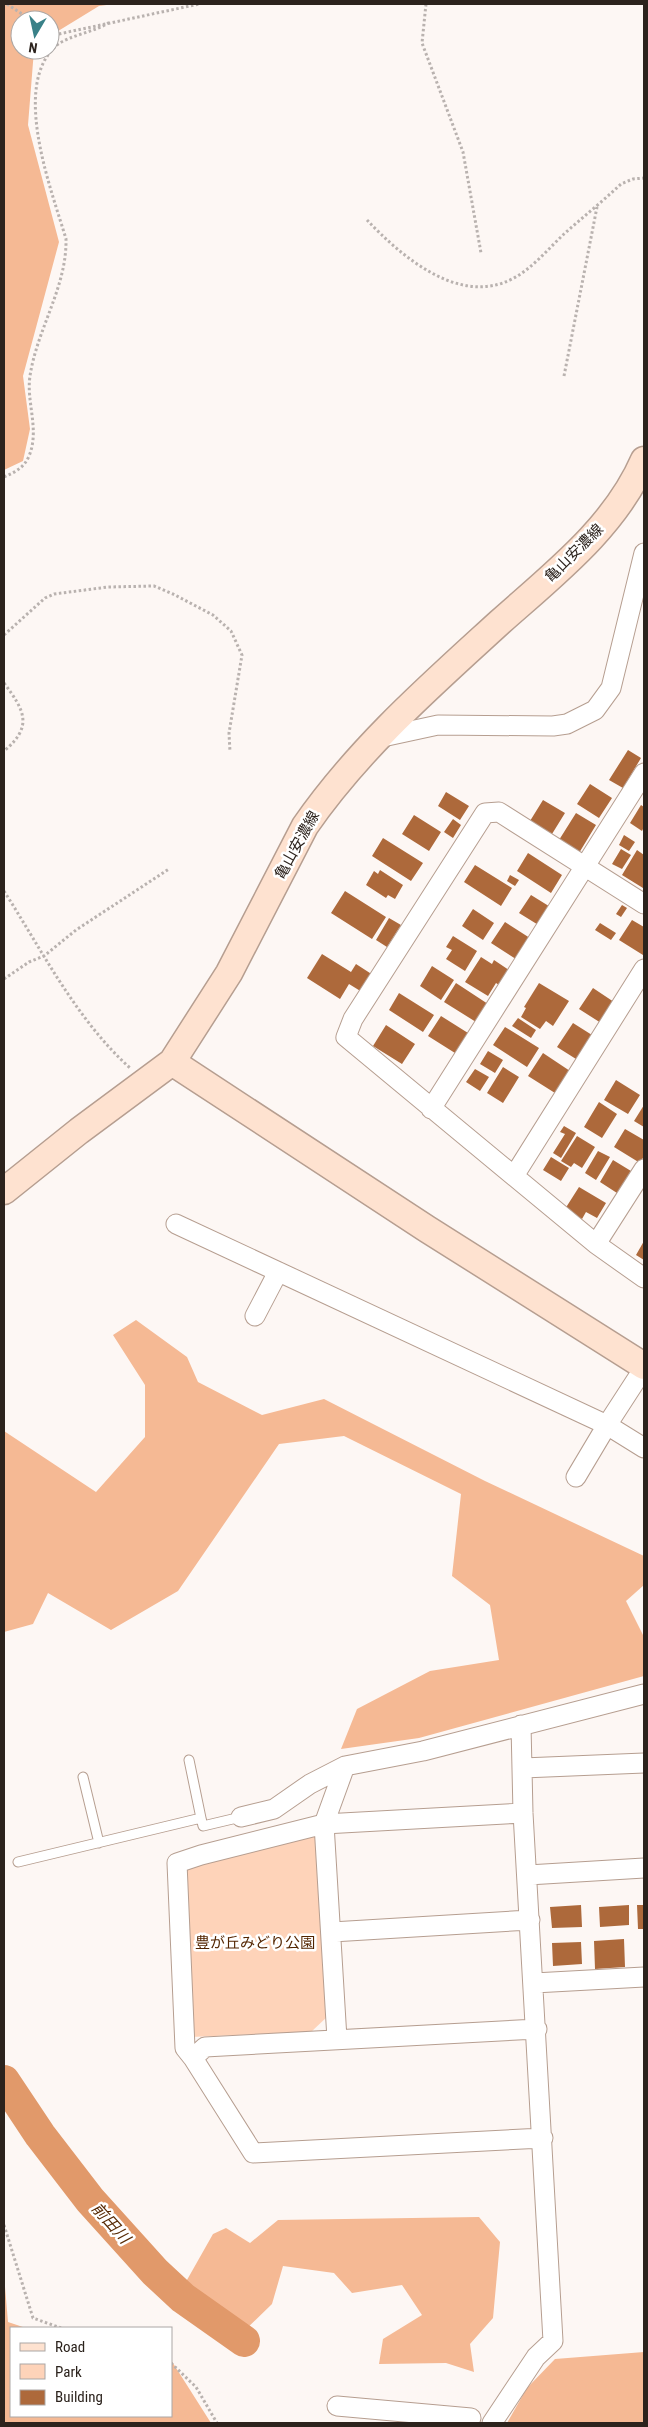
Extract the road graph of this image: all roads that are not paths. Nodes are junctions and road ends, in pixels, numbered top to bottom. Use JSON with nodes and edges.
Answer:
{"nodes":[{"id":1,"x":644,"y":460,"type":"edge"},
{"id":2,"x":644,"y":552,"type":"edge"},
{"id":3,"x":377,"y":738,"type":"junction"},
{"id":4,"x":644,"y":773,"type":"edge"},
{"id":5,"x":585,"y":866,"type":"junction"},
{"id":6,"x":644,"y":904,"type":"edge"},
{"id":7,"x":644,"y":969,"type":"edge"},
{"id":8,"x":172,"y":1062,"type":"junction"},
{"id":9,"x":431,"y":1108,"type":"junction"},
{"id":10,"x":644,"y":1169,"type":"edge"},
{"id":11,"x":514,"y":1176,"type":"junction"},
{"id":12,"x":4,"y":1191,"type":"edge"},
{"id":13,"x":176,"y":1224,"type":"dead end"},
{"id":14,"x":596,"y":1244,"type":"junction"},
{"id":15,"x":278,"y":1272,"type":"junction"},
{"id":16,"x":644,"y":1278,"type":"edge"},
{"id":17,"x":255,"y":1316,"type":"dead end"},
{"id":18,"x":644,"y":1367,"type":"edge"},
{"id":19,"x":607,"y":1425,"type":"junction"},
{"id":20,"x":644,"y":1448,"type":"edge"},
{"id":21,"x":576,"y":1477,"type":"dead end"},
{"id":22,"x":644,"y":1694,"type":"edge"},
{"id":23,"x":521,"y":1726,"type":"junction"},
{"id":24,"x":189,"y":1760,"type":"dead end"},
{"id":25,"x":644,"y":1763,"type":"edge"},
{"id":26,"x":345,"y":1766,"type":"junction"},
{"id":27,"x":523,"y":1768,"type":"junction"},
{"id":28,"x":83,"y":1777,"type":"dead end"},
{"id":29,"x":523,"y":1813,"type":"junction"},
{"id":30,"x":201,"y":1818,"type":"junction"},
{"id":31,"x":240,"y":1818,"type":"joint"},
{"id":32,"x":324,"y":1824,"type":"junction"},
{"id":33,"x":99,"y":1843,"type":"junction"},
{"id":34,"x":18,"y":1862,"type":"dead end"},
{"id":35,"x":644,"y":1868,"type":"edge"},
{"id":36,"x":528,"y":1875,"type":"junction"},
{"id":37,"x":530,"y":1920,"type":"junction"},
{"id":38,"x":332,"y":1932,"type":"junction"},
{"id":39,"x":644,"y":1976,"type":"edge"},
{"id":40,"x":534,"y":1982,"type":"junction"},
{"id":41,"x":537,"y":2030,"type":"junction"},
{"id":42,"x":337,"y":2039,"type":"junction"},
{"id":43,"x":192,"y":2058,"type":"junction"},
{"id":44,"x":543,"y":2138,"type":"junction"},
{"id":45,"x":337,"y":2406,"type":"dead end"},
{"id":46,"x":360,"y":2416,"type":"edge"},
{"id":47,"x":439,"y":2418,"type":"edge"},
{"id":48,"x":471,"y":2418,"type":"dead end"},
{"id":49,"x":492,"y":2423,"type":"edge"}],
"edges":[{"from":1,"to":3,"type":"main road","name":"亀山安濃線"},
{"from":2,"to":3,"type":"street"},
{"from":3,"to":8,"type":"main road","name":"亀山安濃線"},
{"from":4,"to":5,"type":"street"},
{"from":5,"to":6,"type":"street"},
{"from":5,"to":9,"type":"street"},
{"from":5,"to":9,"type":"street"},
{"from":7,"to":11,"type":"street"},
{"from":8,"to":12,"type":"main road","name":"亀山安濃線"},
{"from":8,"to":18,"type":"main road"},
{"from":9,"to":11,"type":"street"},
{"from":10,"to":14,"type":"street"},
{"from":11,"to":14,"type":"street"},
{"from":13,"to":15,"type":"street"},
{"from":14,"to":16,"type":"street"},
{"from":15,"to":17,"type":"street"},
{"from":15,"to":19,"type":"street"},
{"from":18,"to":19,"type":"street"},
{"from":19,"to":20,"type":"street"},
{"from":19,"to":21,"type":"street"},
{"from":22,"to":23,"type":"street"},
{"from":23,"to":26,"type":"street"},
{"from":23,"to":27,"type":"street"},
{"from":24,"to":30,"type":"lane"},
{"from":25,"to":27,"type":"street"},
{"from":26,"to":31,"type":"street"},
{"from":26,"to":32,"type":"street"},
{"from":27,"to":29,"type":"street"},
{"from":28,"to":33,"type":"lane"},
{"from":29,"to":32,"type":"street"},
{"from":29,"to":36,"type":"street"},
{"from":30,"to":31,"type":"lane"},
{"from":30,"to":33,"type":"lane"},
{"from":32,"to":38,"type":"street"},
{"from":32,"to":43,"type":"street"},
{"from":33,"to":34,"type":"lane"},
{"from":35,"to":36,"type":"street"},
{"from":36,"to":37,"type":"street"},
{"from":37,"to":38,"type":"street"},
{"from":37,"to":40,"type":"street"},
{"from":38,"to":42,"type":"street"},
{"from":39,"to":40,"type":"street"},
{"from":40,"to":41,"type":"street"},
{"from":41,"to":42,"type":"street"},
{"from":41,"to":44,"type":"street"},
{"from":42,"to":43,"type":"street"},
{"from":43,"to":44,"type":"street"},
{"from":44,"to":49,"type":"street"},
{"from":45,"to":46,"type":"street"},
{"from":46,"to":47,"type":"street"},
{"from":47,"to":48,"type":"street"}]}
